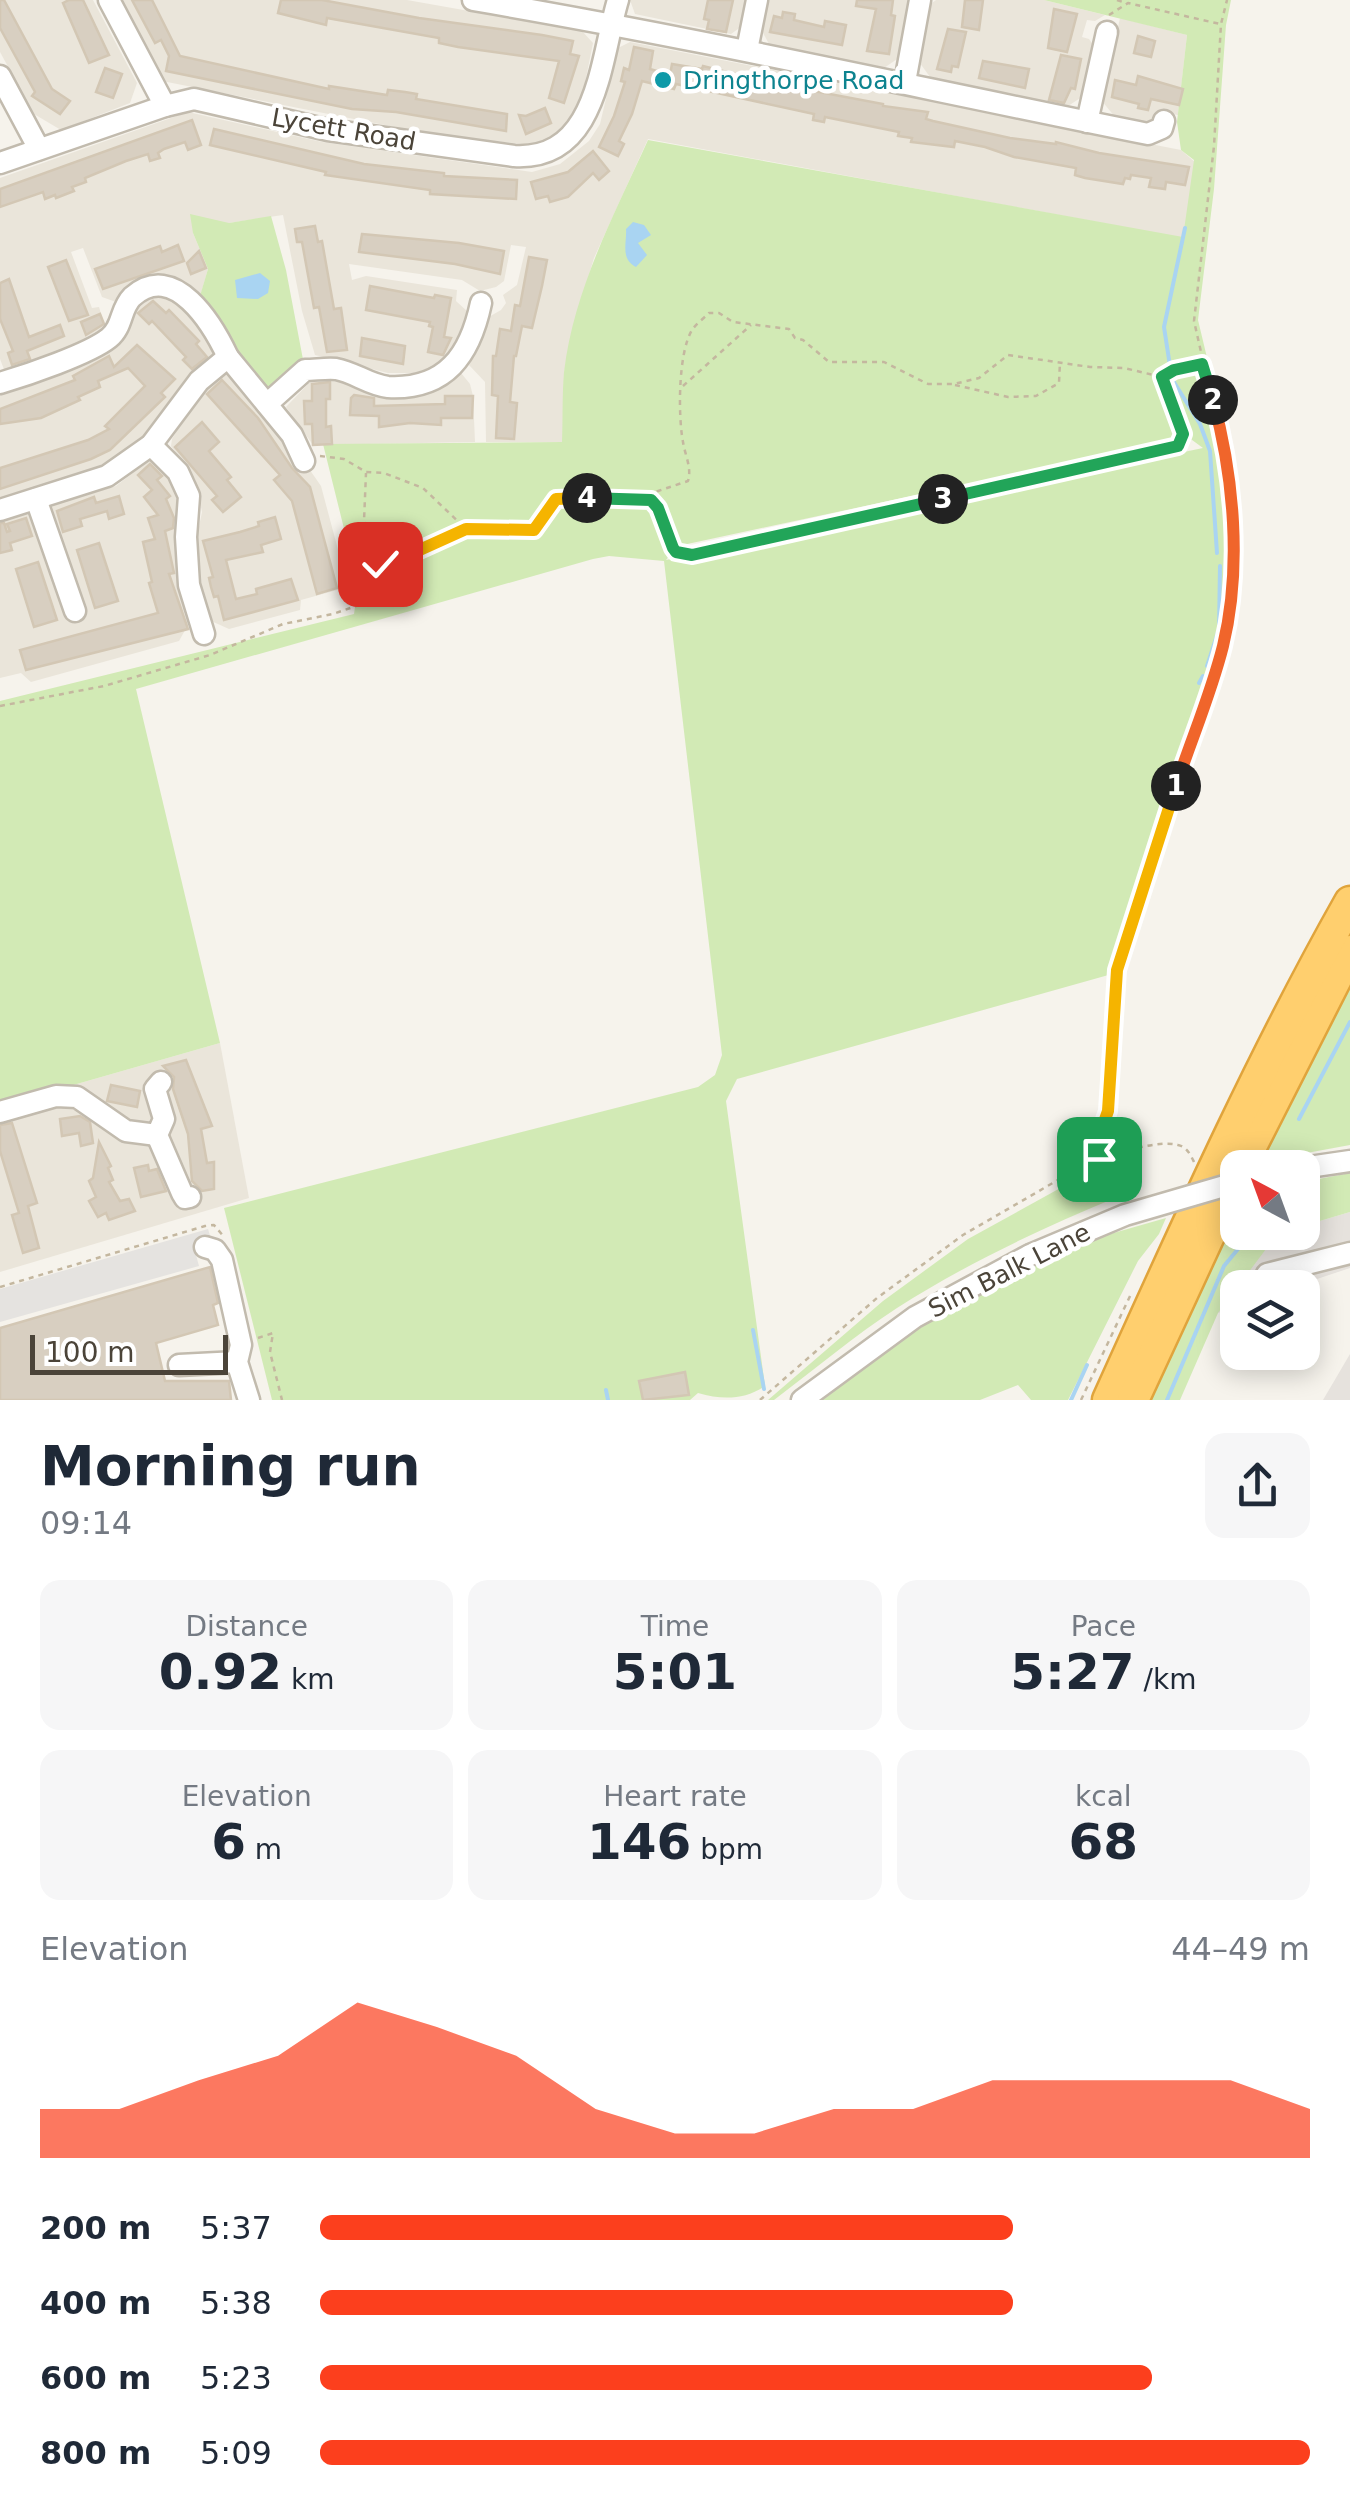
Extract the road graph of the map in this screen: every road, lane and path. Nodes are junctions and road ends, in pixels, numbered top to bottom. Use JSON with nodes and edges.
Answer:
{"nodes":[{"id":1,"x":108,"y":0,"type":"edge"},
{"id":2,"x":472,"y":0,"type":"edge"},
{"id":3,"x":618,"y":0,"type":"edge"},
{"id":4,"x":758,"y":0,"type":"edge"},
{"id":5,"x":920,"y":0,"type":"edge"},
{"id":6,"x":1117,"y":0,"type":"edge"},
{"id":7,"x":1227,"y":0,"type":"edge"},
{"id":8,"x":1128,"y":3,"type":"junction"},
{"id":9,"x":611,"y":23,"type":"junction"},
{"id":10,"x":1221,"y":24,"type":"junction"},
{"id":11,"x":1107,"y":32,"type":"joint"},
{"id":12,"x":746,"y":50,"type":"junction"},
{"id":13,"x":0,"y":76,"type":"edge"},
{"id":14,"x":905,"y":82,"type":"junction"},
{"id":15,"x":165,"y":106,"type":"junction"},
{"id":16,"x":1164,"y":121,"type":"dead end"},
{"id":17,"x":1088,"y":122,"type":"junction"},
{"id":18,"x":39,"y":149,"type":"junction"},
{"id":19,"x":0,"y":164,"type":"edge"},
{"id":20,"x":481,"y":303,"type":"dead end"},
{"id":21,"x":752,"y":324,"type":"junction"},
{"id":22,"x":228,"y":357,"type":"junction"},
{"id":23,"x":1060,"y":362,"type":"junction"},
{"id":24,"x":1202,"y":364,"type":"junction"},
{"id":25,"x":1162,"y":377,"type":"junction"},
{"id":26,"x":0,"y":382,"type":"edge"},
{"id":27,"x":954,"y":384,"type":"junction"},
{"id":28,"x":682,"y":388,"type":"junction"},
{"id":29,"x":267,"y":404,"type":"junction"},
{"id":30,"x":152,"y":445,"type":"junction"},
{"id":31,"x":304,"y":461,"type":"joint"},
{"id":32,"x":366,"y":472,"type":"junction"},
{"id":33,"x":36,"y":499,"type":"junction"},
{"id":34,"x":651,"y":500,"type":"junction"},
{"id":35,"x":0,"y":510,"type":"edge"},
{"id":36,"x":466,"y":529,"type":"junction"},
{"id":37,"x":403,"y":548,"type":"dead end"},
{"id":38,"x":400,"y":558,"type":"junction"},
{"id":39,"x":380,"y":564,"type":"junction"},
{"id":40,"x":76,"y":610,"type":"dead end"},
{"id":41,"x":204,"y":634,"type":"dead end"},
{"id":42,"x":0,"y":706,"type":"edge"},
{"id":43,"x":1350,"y":902,"type":"edge"},
{"id":44,"x":1350,"y":950,"type":"edge"},
{"id":45,"x":161,"y":1082,"type":"dead end"},
{"id":46,"x":0,"y":1112,"type":"edge"},
{"id":47,"x":161,"y":1134,"type":"junction"},
{"id":48,"x":1249,"y":1150,"type":"edge"},
{"id":49,"x":1104,"y":1158,"type":"junction"},
{"id":50,"x":1350,"y":1161,"type":"edge"},
{"id":51,"x":1090,"y":1162,"type":"junction"},
{"id":52,"x":1194,"y":1162,"type":"dead end"},
{"id":53,"x":1320,"y":1165,"type":"edge"},
{"id":54,"x":1220,"y":1187,"type":"edge"},
{"id":55,"x":190,"y":1197,"type":"dead end"},
{"id":56,"x":1120,"y":1202,"type":"dead end"},
{"id":57,"x":1220,"y":1211,"type":"edge"},
{"id":58,"x":226,"y":1238,"type":"dead end"},
{"id":59,"x":205,"y":1247,"type":"dead end"},
{"id":60,"x":1350,"y":1253,"type":"edge"},
{"id":61,"x":1283,"y":1270,"type":"edge"},
{"id":62,"x":1135,"y":1286,"type":"dead end"},
{"id":63,"x":0,"y":1287,"type":"edge"},
{"id":64,"x":250,"y":1340,"type":"dead end"},
{"id":65,"x":237,"y":1362,"type":"junction"},
{"id":66,"x":179,"y":1366,"type":"dead end"},
{"id":67,"x":249,"y":1400,"type":"edge"},
{"id":68,"x":282,"y":1400,"type":"edge"},
{"id":69,"x":760,"y":1400,"type":"edge"},
{"id":70,"x":802,"y":1400,"type":"edge"},
{"id":71,"x":1081,"y":1400,"type":"edge"},
{"id":72,"x":1108,"y":1400,"type":"edge"},
{"id":73,"x":1133,"y":1400,"type":"edge"}],
"edges":[{"from":1,"to":15,"type":"street"},
{"from":2,"to":9,"type":"street"},
{"from":3,"to":9,"type":"street","name":"Lycett Road"},
{"from":4,"to":12,"type":"street"},
{"from":5,"to":14,"type":"street"},
{"from":6,"to":8,"type":"path"},
{"from":7,"to":10,"type":"path"},
{"from":8,"to":10,"type":"path"},
{"from":8,"to":11,"type":"path"},
{"from":9,"to":12,"type":"street"},
{"from":9,"to":15,"type":"street","name":"Lycett Road"},
{"from":10,"to":24,"type":"path"},
{"from":11,"to":17,"type":"street"},
{"from":12,"to":14,"type":"street"},
{"from":13,"to":18,"type":"street"},
{"from":14,"to":17,"type":"street"},
{"from":15,"to":18,"type":"street","name":"Lycett Road"},
{"from":16,"to":17,"type":"street"},
{"from":18,"to":19,"type":"street","name":"Lycett Road"},
{"from":20,"to":29,"type":"street"},
{"from":21,"to":27,"type":"path"},
{"from":21,"to":28,"type":"path"},
{"from":21,"to":28,"type":"path"},
{"from":22,"to":26,"type":"street"},
{"from":22,"to":29,"type":"street"},
{"from":22,"to":30,"type":"street"},
{"from":23,"to":25,"type":"path"},
{"from":23,"to":27,"type":"path"},
{"from":23,"to":27,"type":"path"},
{"from":24,"to":25,"type":"path"},
{"from":24,"to":51,"type":"path"},
{"from":25,"to":34,"type":"path"},
{"from":28,"to":34,"type":"path"},
{"from":29,"to":31,"type":"street"},
{"from":30,"to":33,"type":"street"},
{"from":30,"to":41,"type":"street"},
{"from":31,"to":32,"type":"path"},
{"from":32,"to":36,"type":"path"},
{"from":32,"to":39,"type":"path"},
{"from":33,"to":35,"type":"street"},
{"from":33,"to":40,"type":"street"},
{"from":34,"to":36,"type":"path"},
{"from":36,"to":38,"type":"path"},
{"from":37,"to":38,"type":"path"},
{"from":38,"to":39,"type":"path"},
{"from":39,"to":42,"type":"path"},
{"from":43,"to":72,"type":"highway"},
{"from":44,"to":48,"type":"highway"},
{"from":45,"to":47,"type":"street"},
{"from":46,"to":47,"type":"street"},
{"from":47,"to":55,"type":"street"},
{"from":49,"to":51,"type":"path"},
{"from":49,"to":52,"type":"path"},
{"from":49,"to":56,"type":"path"},
{"from":50,"to":53,"type":"street"},
{"from":51,"to":69,"type":"path"},
{"from":54,"to":70,"type":"street","name":"Sim Balk Lane","bridge":true},
{"from":57,"to":73,"type":"highway"},
{"from":58,"to":63,"type":"path"},
{"from":59,"to":65,"type":"street"},
{"from":60,"to":61,"type":"street"},
{"from":62,"to":71,"type":"path"},
{"from":64,"to":68,"type":"path"},
{"from":65,"to":66,"type":"street"},
{"from":65,"to":67,"type":"street"}]}
